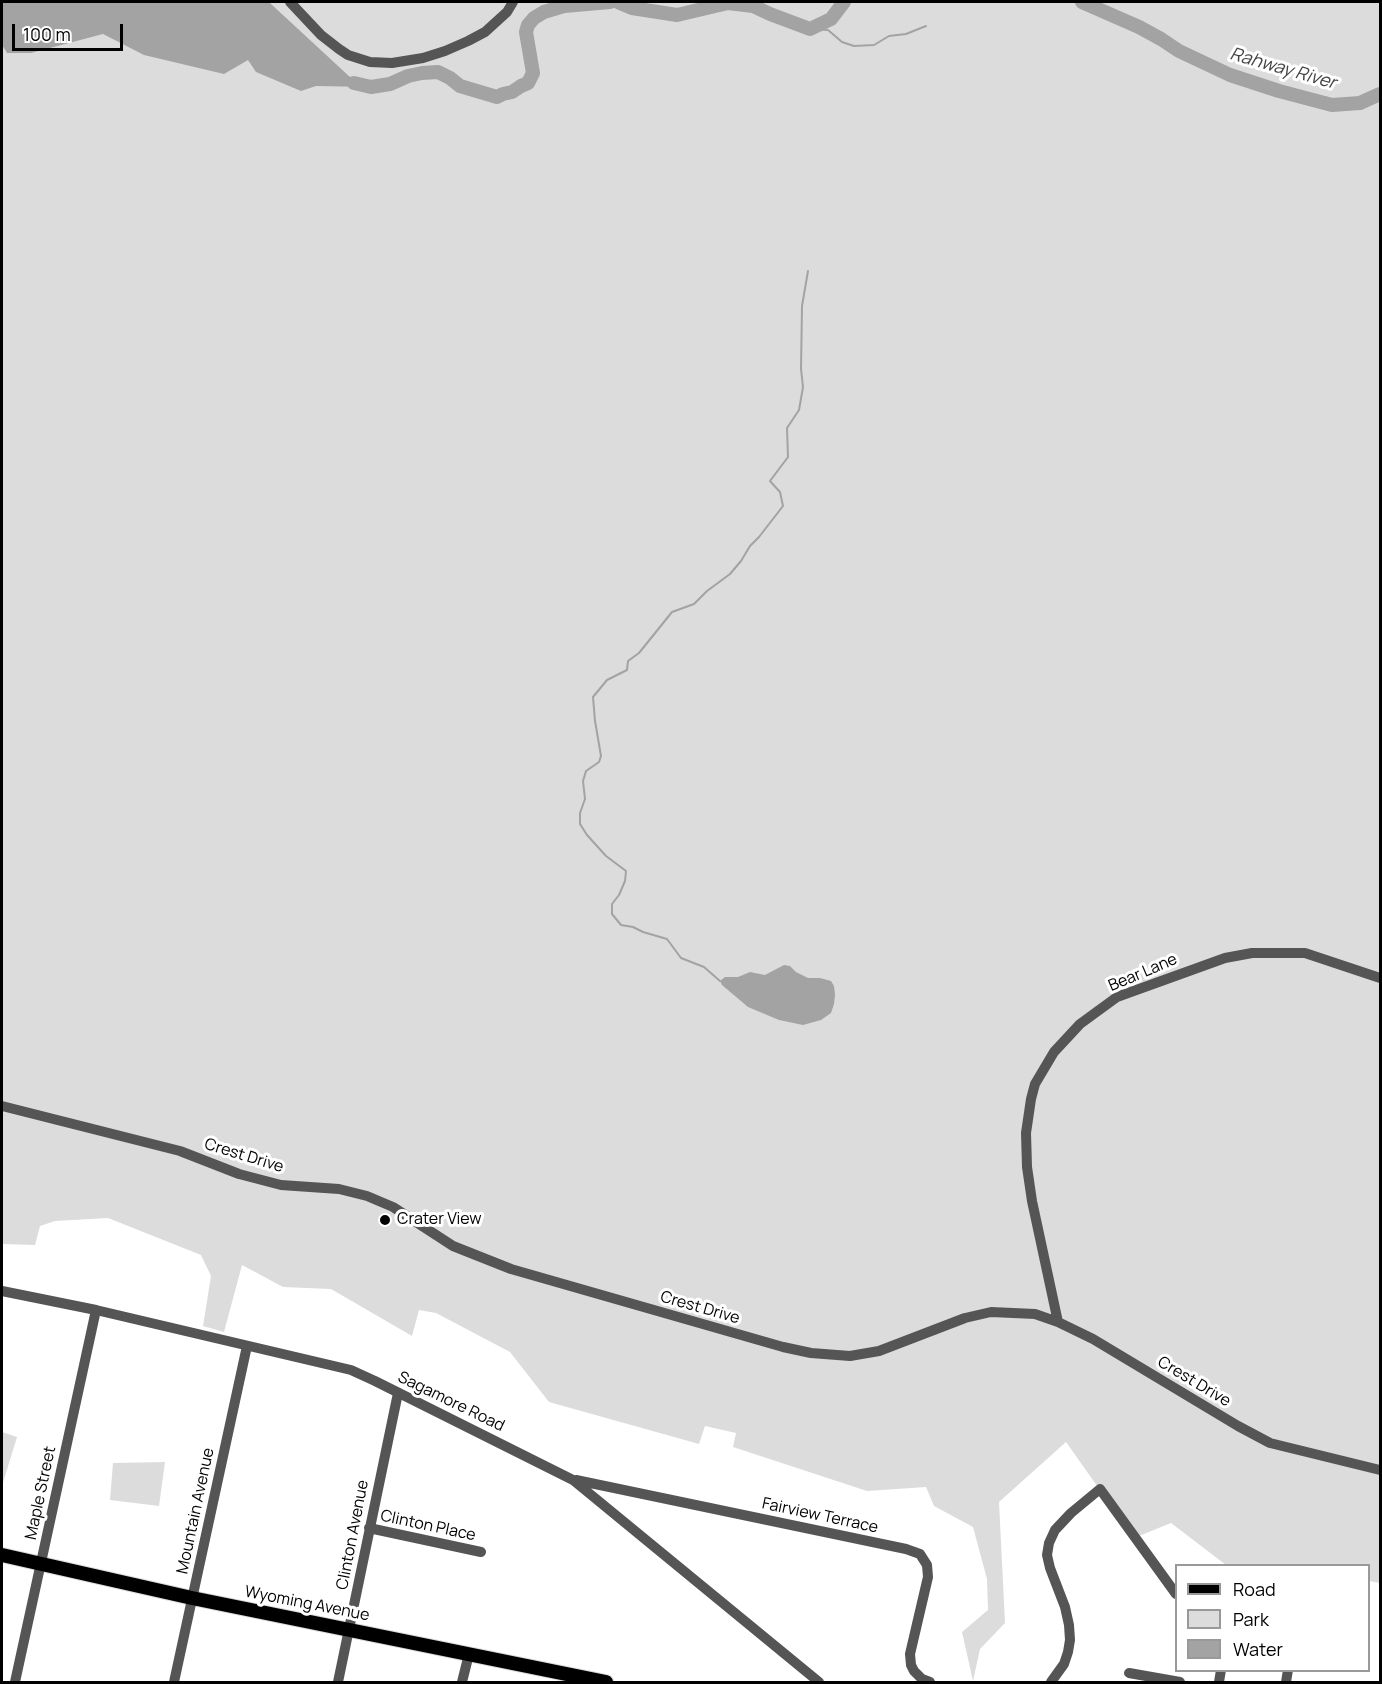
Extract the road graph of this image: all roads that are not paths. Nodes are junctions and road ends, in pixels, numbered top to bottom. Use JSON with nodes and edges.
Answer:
{"nodes":[{"id":1,"x":290,"y":2,"type":"edge"},
{"id":2,"x":513,"y":2,"type":"edge"},
{"id":3,"x":1380,"y":978,"type":"edge"},
{"id":4,"x":2,"y":1106,"type":"edge"},
{"id":5,"x":2,"y":1291,"type":"edge"},
{"id":6,"x":96,"y":1310,"type":"junction"},
{"id":7,"x":1057,"y":1317,"type":"junction"},
{"id":8,"x":247,"y":1347,"type":"junction"},
{"id":9,"x":398,"y":1393,"type":"junction"},
{"id":10,"x":1380,"y":1470,"type":"edge"},
{"id":11,"x":573,"y":1480,"type":"junction"},
{"id":12,"x":369,"y":1528,"type":"junction"},
{"id":13,"x":481,"y":1552,"type":"dead end"},
{"id":14,"x":2,"y":1555,"type":"edge"},
{"id":15,"x":41,"y":1564,"type":"junction"},
{"id":16,"x":1175,"y":1593,"type":"edge"},
{"id":17,"x":192,"y":1598,"type":"junction"},
{"id":18,"x":349,"y":1629,"type":"junction"},
{"id":19,"x":468,"y":1654,"type":"junction"},
{"id":20,"x":1129,"y":1673,"type":"dead end"},
{"id":21,"x":600,"y":1682,"type":"edge"},
{"id":22,"x":15,"y":1683,"type":"edge"},
{"id":23,"x":174,"y":1683,"type":"edge"},
{"id":24,"x":338,"y":1683,"type":"edge"},
{"id":25,"x":462,"y":1683,"type":"edge"},
{"id":26,"x":819,"y":1683,"type":"edge"},
{"id":27,"x":930,"y":1683,"type":"edge"},
{"id":28,"x":1051,"y":1683,"type":"edge"},
{"id":29,"x":1180,"y":1683,"type":"edge"}],
"edges":[{"from":1,"to":2,"type":"street"},
{"from":3,"to":7,"type":"street","name":"Bear Lane"},
{"from":4,"to":7,"type":"street","name":"Crest Drive"},
{"from":5,"to":6,"type":"street","name":"Sagamore Road"},
{"from":6,"to":8,"type":"street","name":"Sagamore Road"},
{"from":6,"to":15,"type":"street","name":"Maple Street"},
{"from":7,"to":10,"type":"street","name":"Crest Drive"},
{"from":8,"to":9,"type":"street","name":"Sagamore Road"},
{"from":8,"to":17,"type":"street","name":"Mountain Avenue"},
{"from":9,"to":11,"type":"street","name":"Sagamore Road"},
{"from":9,"to":12,"type":"street","name":"Clinton Avenue"},
{"from":11,"to":26,"type":"street","name":"Sagamore Road"},
{"from":11,"to":27,"type":"street","name":"Fairview Terrace"},
{"from":12,"to":13,"type":"street","name":"Clinton Place"},
{"from":12,"to":18,"type":"street","name":"Clinton Avenue"},
{"from":14,"to":15,"type":"main road","name":"Wyoming Avenue"},
{"from":15,"to":17,"type":"main road","name":"Wyoming Avenue"},
{"from":15,"to":22,"type":"street","name":"Maple Street"},
{"from":16,"to":28,"type":"street"},
{"from":17,"to":18,"type":"main road","name":"Wyoming Avenue"},
{"from":17,"to":23,"type":"street","name":"Mountain Avenue"},
{"from":18,"to":19,"type":"main road","name":"Wyoming Avenue"},
{"from":18,"to":24,"type":"street","name":"Clinton Avenue"},
{"from":19,"to":21,"type":"main road","name":"Wyoming Avenue"},
{"from":19,"to":25,"type":"street"},
{"from":20,"to":29,"type":"street"}]}
